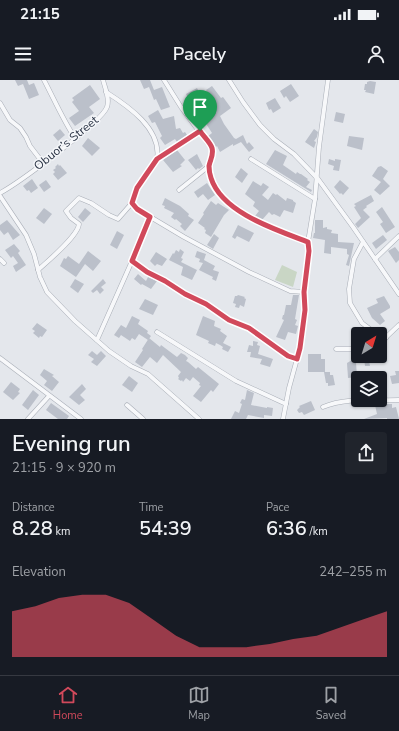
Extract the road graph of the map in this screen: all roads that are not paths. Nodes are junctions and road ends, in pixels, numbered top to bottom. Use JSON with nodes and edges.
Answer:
{"nodes":[{"id":1,"x":44,"y":80,"type":"edge"},
{"id":2,"x":103,"y":80,"type":"edge"},
{"id":3,"x":164,"y":80,"type":"edge"},
{"id":4,"x":229,"y":80,"type":"edge"},
{"id":5,"x":328,"y":80,"type":"edge"},
{"id":6,"x":106,"y":92,"type":"junction"},
{"id":7,"x":0,"y":103,"type":"edge"},
{"id":8,"x":200,"y":131,"type":"junction"},
{"id":9,"x":75,"y":138,"type":"junction"},
{"id":10,"x":157,"y":159,"type":"junction"},
{"id":11,"x":251,"y":159,"type":"dead end"},
{"id":12,"x":43,"y":163,"type":"junction"},
{"id":13,"x":209,"y":166,"type":"junction"},
{"id":14,"x":318,"y":179,"type":"junction"},
{"id":15,"x":179,"y":190,"type":"dead end"},
{"id":16,"x":0,"y":193,"type":"edge"},
{"id":17,"x":0,"y":196,"type":"edge"},
{"id":18,"x":315,"y":199,"type":"junction"},
{"id":19,"x":132,"y":203,"type":"junction"},
{"id":20,"x":150,"y":217,"type":"junction"},
{"id":21,"x":399,"y":236,"type":"edge"},
{"id":22,"x":308,"y":242,"type":"junction"},
{"id":23,"x":363,"y":242,"type":"junction"},
{"id":24,"x":0,"y":259,"type":"edge"},
{"id":25,"x":375,"y":259,"type":"junction"},
{"id":26,"x":132,"y":261,"type":"junction"},
{"id":27,"x":4,"y":263,"type":"dead end"},
{"id":28,"x":38,"y":270,"type":"junction"},
{"id":29,"x":304,"y":292,"type":"junction"},
{"id":30,"x":399,"y":294,"type":"edge"},
{"id":31,"x":399,"y":325,"type":"edge"},
{"id":32,"x":367,"y":327,"type":"edge"},
{"id":33,"x":157,"y":332,"type":"dead end"},
{"id":34,"x":387,"y":337,"type":"edge"},
{"id":35,"x":97,"y":340,"type":"junction"},
{"id":36,"x":336,"y":348,"type":"dead end"},
{"id":37,"x":351,"y":349,"type":"edge"},
{"id":38,"x":0,"y":358,"type":"edge"},
{"id":39,"x":297,"y":359,"type":"junction"},
{"id":40,"x":49,"y":396,"type":"junction"},
{"id":41,"x":399,"y":400,"type":"edge"},
{"id":42,"x":286,"y":404,"type":"junction"},
{"id":43,"x":127,"y":405,"type":"dead end"},
{"id":44,"x":323,"y":407,"type":"dead end"},
{"id":45,"x":28,"y":419,"type":"edge"},
{"id":46,"x":81,"y":419,"type":"edge"},
{"id":47,"x":143,"y":419,"type":"edge"},
{"id":48,"x":199,"y":419,"type":"edge"},
{"id":49,"x":284,"y":419,"type":"edge"}],
"edges":[{"from":1,"to":9,"type":"street"},
{"from":2,"to":6,"type":"street","name":"Obuor’s Street"},
{"from":3,"to":8,"type":"street"},
{"from":4,"to":14,"type":"street"},
{"from":5,"to":14,"type":"street"},
{"from":6,"to":9,"type":"street","name":"Obuor’s Street"},
{"from":6,"to":10,"type":"street"},
{"from":7,"to":12,"type":"street"},
{"from":8,"to":10,"type":"street"},
{"from":8,"to":13,"type":"street"},
{"from":9,"to":12,"type":"street","name":"Obuor’s Street"},
{"from":10,"to":19,"type":"street"},
{"from":11,"to":18,"type":"street"},
{"from":12,"to":16,"type":"street","name":"Obuor’s Street"},
{"from":13,"to":15,"type":"street"},
{"from":13,"to":22,"type":"street"},
{"from":14,"to":18,"type":"street"},
{"from":14,"to":23,"type":"street"},
{"from":17,"to":28,"type":"street"},
{"from":18,"to":22,"type":"street"},
{"from":19,"to":20,"type":"street"},
{"from":19,"to":28,"type":"street"},
{"from":20,"to":26,"type":"street"},
{"from":20,"to":29,"type":"street"},
{"from":21,"to":25,"type":"street"},
{"from":22,"to":29,"type":"street"},
{"from":23,"to":25,"type":"street"},
{"from":23,"to":32,"type":"street"},
{"from":24,"to":27,"type":"street"},
{"from":25,"to":30,"type":"street"},
{"from":26,"to":35,"type":"street"},
{"from":26,"to":39,"type":"street"},
{"from":28,"to":35,"type":"street"},
{"from":29,"to":39,"type":"street"},
{"from":31,"to":34,"type":"street"},
{"from":33,"to":42,"type":"street"},
{"from":35,"to":48,"type":"street"},
{"from":36,"to":37,"type":"street"},
{"from":38,"to":40,"type":"street"},
{"from":39,"to":42,"type":"street"},
{"from":40,"to":45,"type":"street"},
{"from":40,"to":46,"type":"street"},
{"from":41,"to":44,"type":"street"},
{"from":42,"to":49,"type":"street"},
{"from":43,"to":47,"type":"street"}]}
